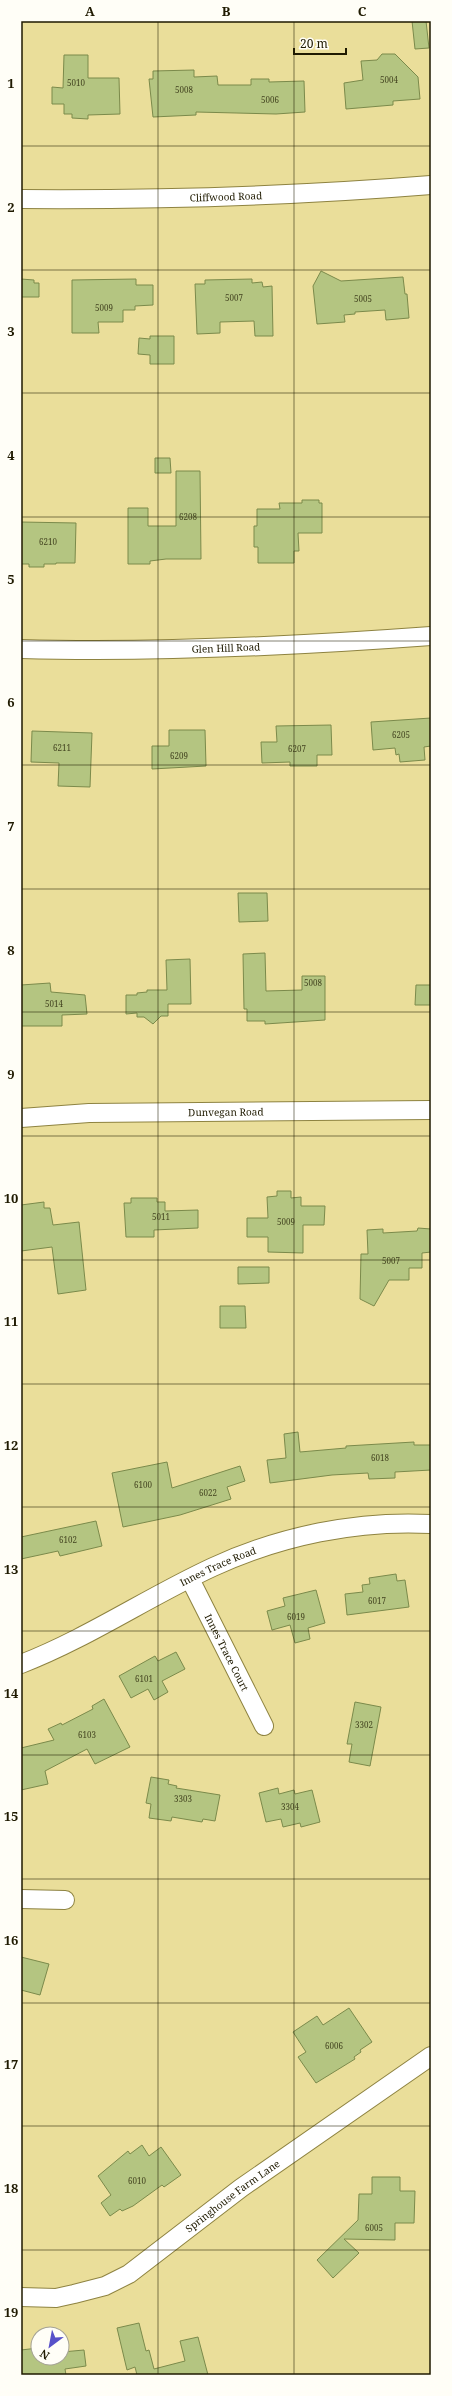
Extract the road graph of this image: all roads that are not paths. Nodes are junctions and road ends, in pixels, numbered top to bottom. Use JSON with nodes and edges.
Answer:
{"nodes":[{"id":1,"x":431,"y":185,"type":"edge"},
{"id":2,"x":21,"y":199,"type":"edge"},
{"id":3,"x":431,"y":636,"type":"edge"},
{"id":4,"x":21,"y":649,"type":"edge"},
{"id":5,"x":431,"y":1110,"type":"edge"},
{"id":6,"x":21,"y":1118,"type":"edge"},
{"id":7,"x":431,"y":1524,"type":"edge"},
{"id":8,"x":190,"y":1578,"type":"junction"},
{"id":9,"x":21,"y":1664,"type":"edge"},
{"id":10,"x":264,"y":1726,"type":"dead end"},
{"id":11,"x":21,"y":1899,"type":"edge"},
{"id":12,"x":65,"y":1900,"type":"dead end"},
{"id":13,"x":431,"y":2056,"type":"edge"},
{"id":14,"x":21,"y":2297,"type":"edge"}],
"edges":[{"from":1,"to":2,"type":"street","name":"Cliffwood Road"},
{"from":3,"to":4,"type":"street","name":"Glen Hill Road"},
{"from":5,"to":6,"type":"street","name":"Dunvegan Road"},
{"from":7,"to":8,"type":"street","name":"Innes Trace Road"},
{"from":8,"to":9,"type":"street","name":"Innes Trace Road"},
{"from":8,"to":10,"type":"street","name":"Innes Trace Court"},
{"from":11,"to":12,"type":"street"},
{"from":13,"to":14,"type":"street","name":"Springhouse Farm Lane"}]}
